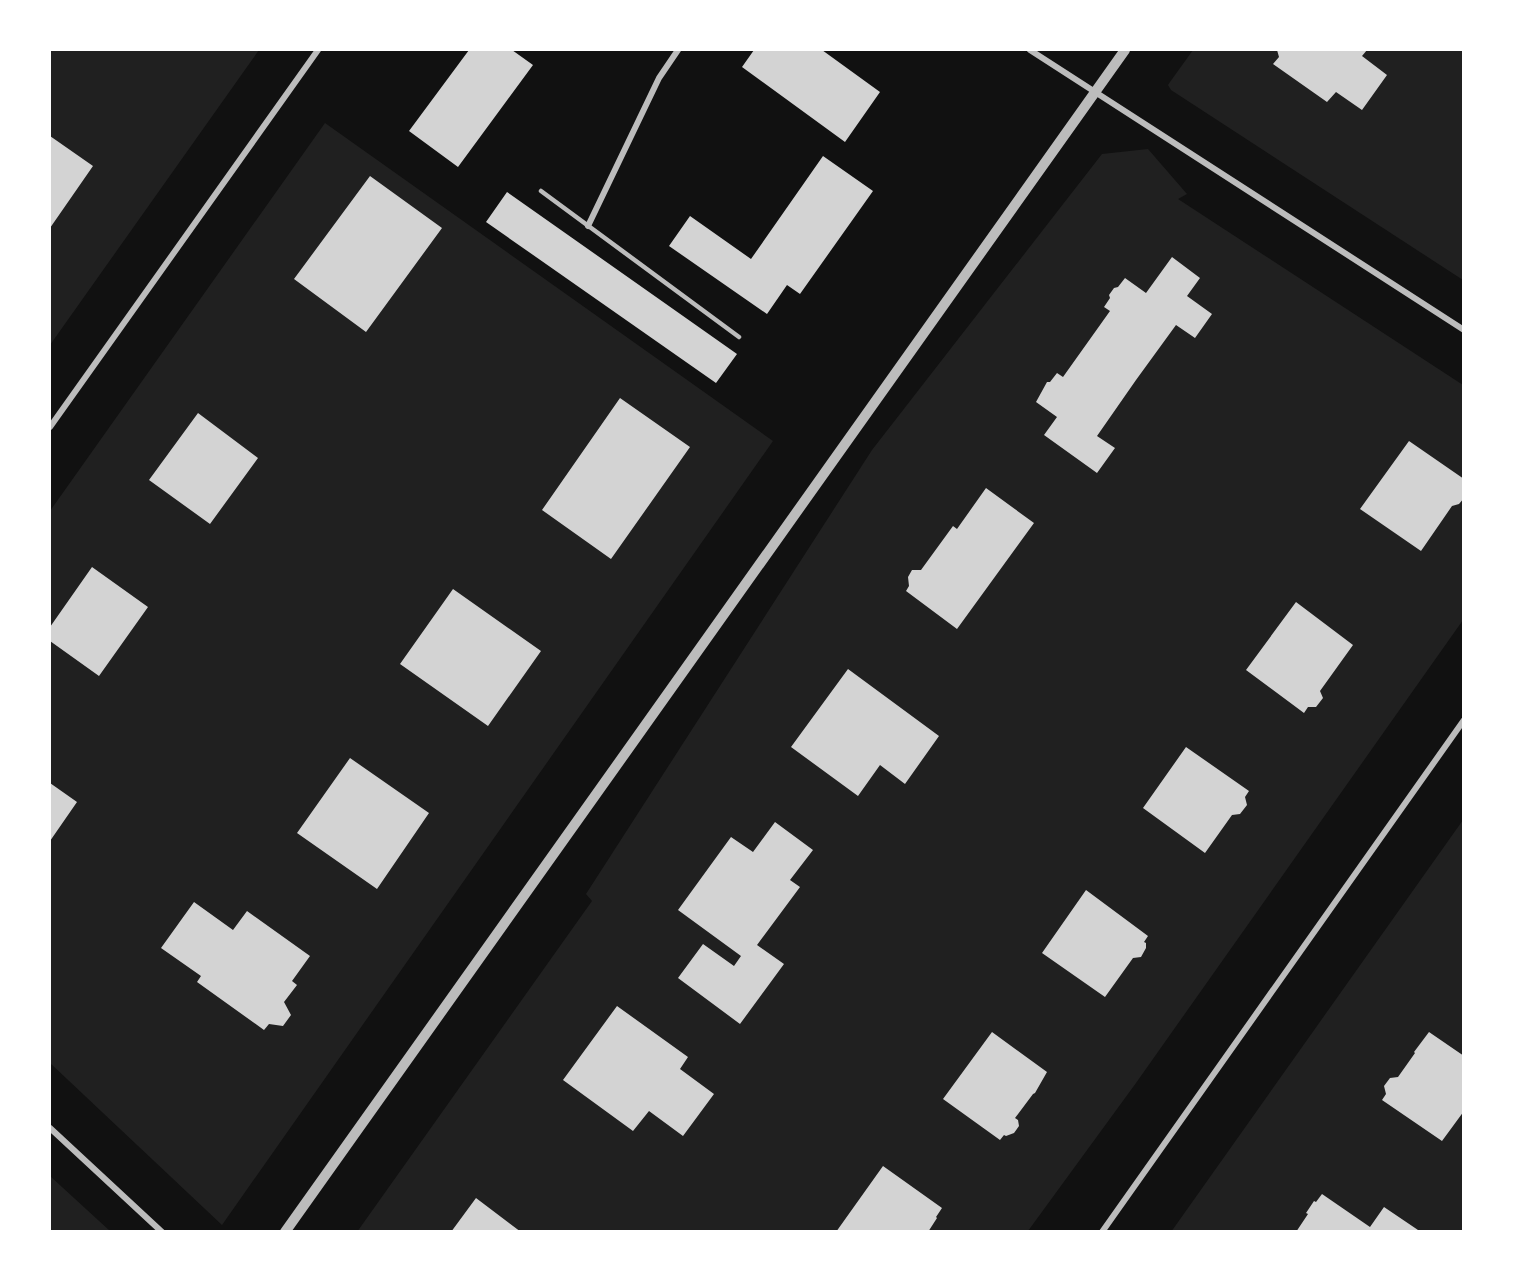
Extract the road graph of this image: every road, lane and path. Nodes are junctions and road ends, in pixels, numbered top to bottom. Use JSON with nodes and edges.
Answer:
{"nodes":[{"id":1,"x":318,"y":50,"type":"edge"},
{"id":2,"x":678,"y":50,"type":"edge"},
{"id":3,"x":1030,"y":50,"type":"edge"},
{"id":4,"x":1125,"y":50,"type":"edge"},
{"id":5,"x":1095,"y":91,"type":"junction"},
{"id":6,"x":541,"y":191,"type":"dead end"},
{"id":7,"x":588,"y":226,"type":"junction"},
{"id":8,"x":1464,"y":330,"type":"edge"},
{"id":9,"x":739,"y":337,"type":"dead end"},
{"id":10,"x":50,"y":427,"type":"edge"},
{"id":11,"x":1464,"y":720,"type":"edge"},
{"id":12,"x":50,"y":1128,"type":"edge"},
{"id":13,"x":162,"y":1232,"type":"edge"},
{"id":14,"x":285,"y":1232,"type":"edge"},
{"id":15,"x":1102,"y":1232,"type":"edge"}],
"edges":[{"from":1,"to":10,"type":"street"},
{"from":2,"to":7,"type":"street"},
{"from":3,"to":5,"type":"street"},
{"from":4,"to":5,"type":"street"},
{"from":5,"to":8,"type":"street"},
{"from":5,"to":14,"type":"street"},
{"from":6,"to":7,"type":"lane"},
{"from":7,"to":9,"type":"lane"},
{"from":11,"to":15,"type":"street"},
{"from":12,"to":13,"type":"street"}]}
